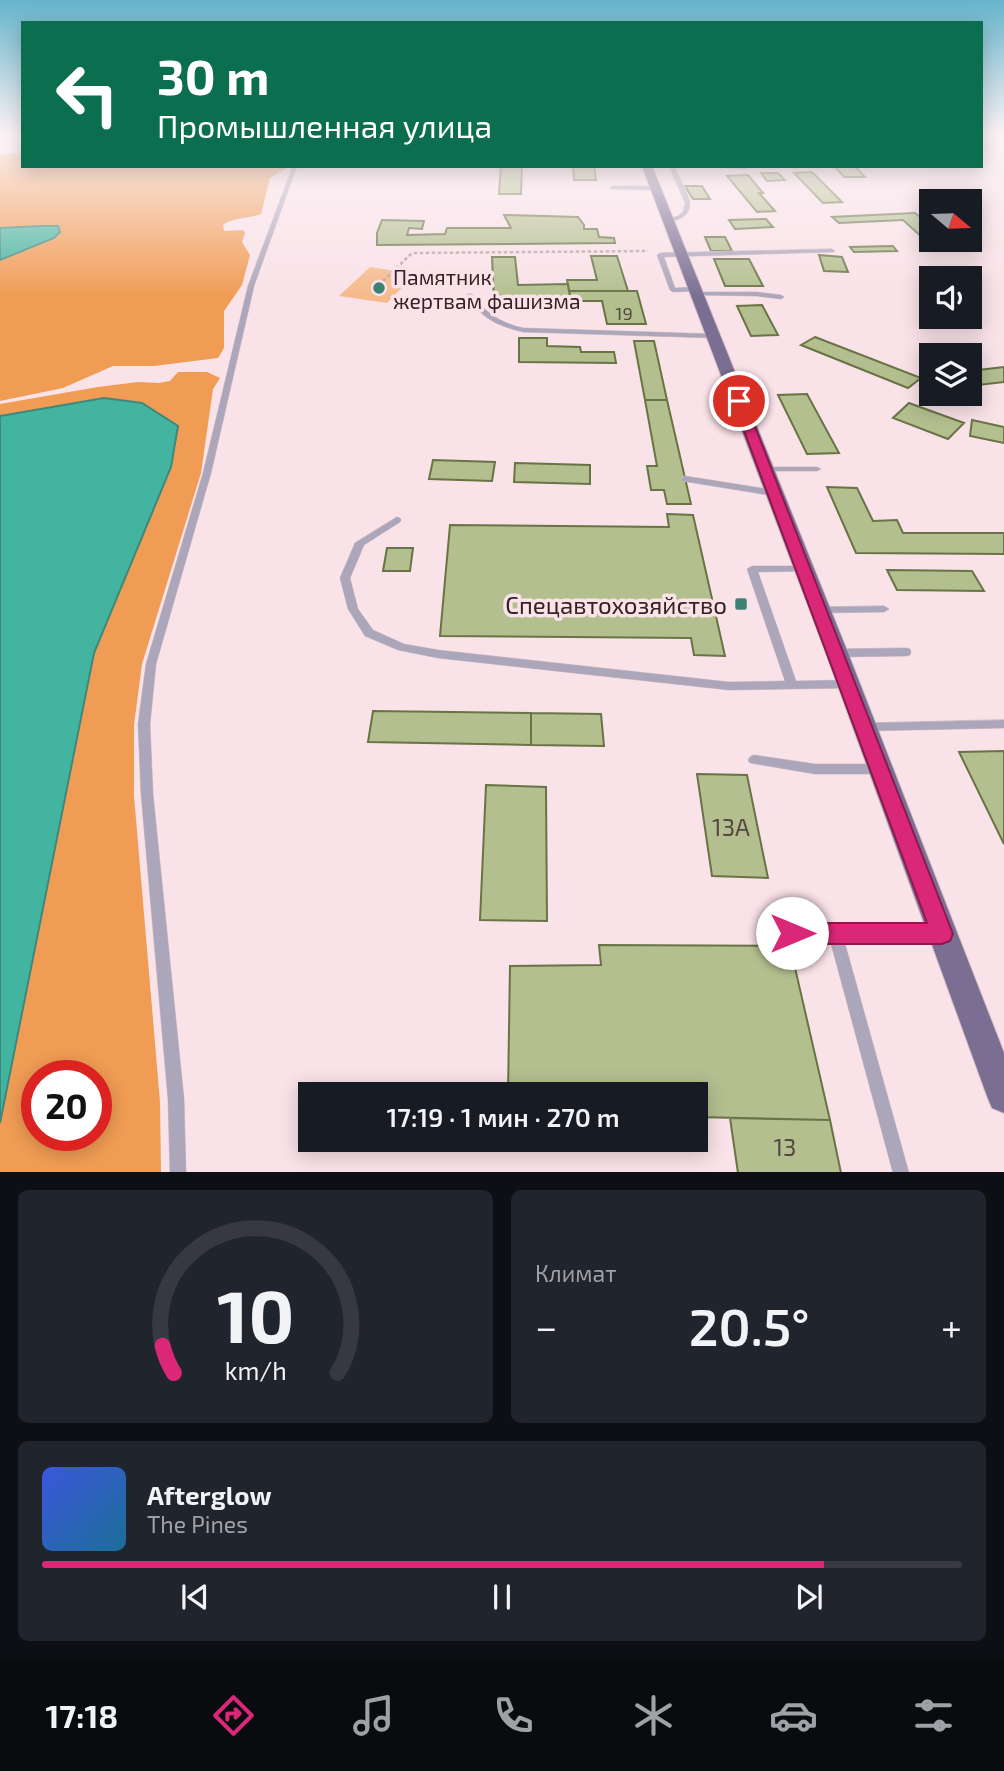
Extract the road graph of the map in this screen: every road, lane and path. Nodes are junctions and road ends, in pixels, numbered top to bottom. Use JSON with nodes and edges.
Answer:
{"nodes":[{"id":1,"x":656,"y":188,"type":"edge"},
{"id":2,"x":287,"y":189,"type":"edge"},
{"id":3,"x":681,"y":189,"type":"edge"},
{"id":4,"x":669,"y":220,"type":"junction"},
{"id":5,"x":832,"y":251,"type":"dead end"},
{"id":6,"x":660,"y":255,"type":"junction"},
{"id":7,"x":683,"y":255,"type":"junction"},
{"id":8,"x":383,"y":281,"type":"dead end"},
{"id":9,"x":697,"y":291,"type":"junction"},
{"id":10,"x":470,"y":295,"type":"dead end"},
{"id":11,"x":781,"y":298,"type":"dead end"},
{"id":12,"x":714,"y":336,"type":"junction"},
{"id":13,"x":764,"y":469,"type":"junction"},
{"id":14,"x":817,"y":469,"type":"dead end"},
{"id":15,"x":685,"y":479,"type":"dead end"},
{"id":16,"x":774,"y":493,"type":"junction"},
{"id":17,"x":397,"y":520,"type":"dead end"},
{"id":18,"x":803,"y":569,"type":"junction"},
{"id":19,"x":884,"y":609,"type":"dead end"},
{"id":20,"x":820,"y":610,"type":"junction"},
{"id":21,"x":837,"y":653,"type":"junction"},
{"id":22,"x":906,"y":653,"type":"dead end"},
{"id":23,"x":848,"y":684,"type":"junction"},
{"id":24,"x":793,"y":685,"type":"junction"},
{"id":25,"x":1004,"y":724,"type":"edge"},
{"id":26,"x":864,"y":727,"type":"junction"},
{"id":27,"x":754,"y":760,"type":"dead end"},
{"id":28,"x":880,"y":769,"type":"junction"},
{"id":29,"x":792,"y":933,"type":"dead end"},
{"id":30,"x":835,"y":933,"type":"junction"},
{"id":31,"x":942,"y":934,"type":"junction"},
{"id":32,"x":1004,"y":1096,"type":"edge"},
{"id":33,"x":178,"y":1172,"type":"edge"},
{"id":34,"x":901,"y":1172,"type":"edge"}],
"edges":[{"from":1,"to":4,"type":"main road"},
{"from":2,"to":33,"type":"lane"},
{"from":3,"to":4,"type":"lane"},
{"from":4,"to":7,"type":"main road"},
{"from":5,"to":7,"type":"lane"},
{"from":6,"to":7,"type":"lane"},
{"from":6,"to":8,"type":"path"},
{"from":6,"to":9,"type":"lane"},
{"from":7,"to":9,"type":"main road"},
{"from":9,"to":11,"type":"lane"},
{"from":9,"to":12,"type":"main road"},
{"from":10,"to":12,"type":"lane"},
{"from":12,"to":13,"type":"main road"},
{"from":13,"to":14,"type":"lane"},
{"from":13,"to":16,"type":"main road"},
{"from":15,"to":16,"type":"lane"},
{"from":16,"to":18,"type":"main road"},
{"from":17,"to":24,"type":"lane"},
{"from":18,"to":20,"type":"main road"},
{"from":18,"to":24,"type":"lane"},
{"from":19,"to":20,"type":"lane"},
{"from":20,"to":21,"type":"main road"},
{"from":21,"to":22,"type":"lane"},
{"from":21,"to":23,"type":"main road"},
{"from":23,"to":24,"type":"lane"},
{"from":23,"to":26,"type":"main road"},
{"from":25,"to":26,"type":"lane"},
{"from":26,"to":28,"type":"main road"},
{"from":27,"to":28,"type":"lane"},
{"from":28,"to":31,"type":"main road"},
{"from":29,"to":30,"type":"lane"},
{"from":30,"to":31,"type":"lane"},
{"from":30,"to":34,"type":"lane"},
{"from":31,"to":32,"type":"main road"}]}
